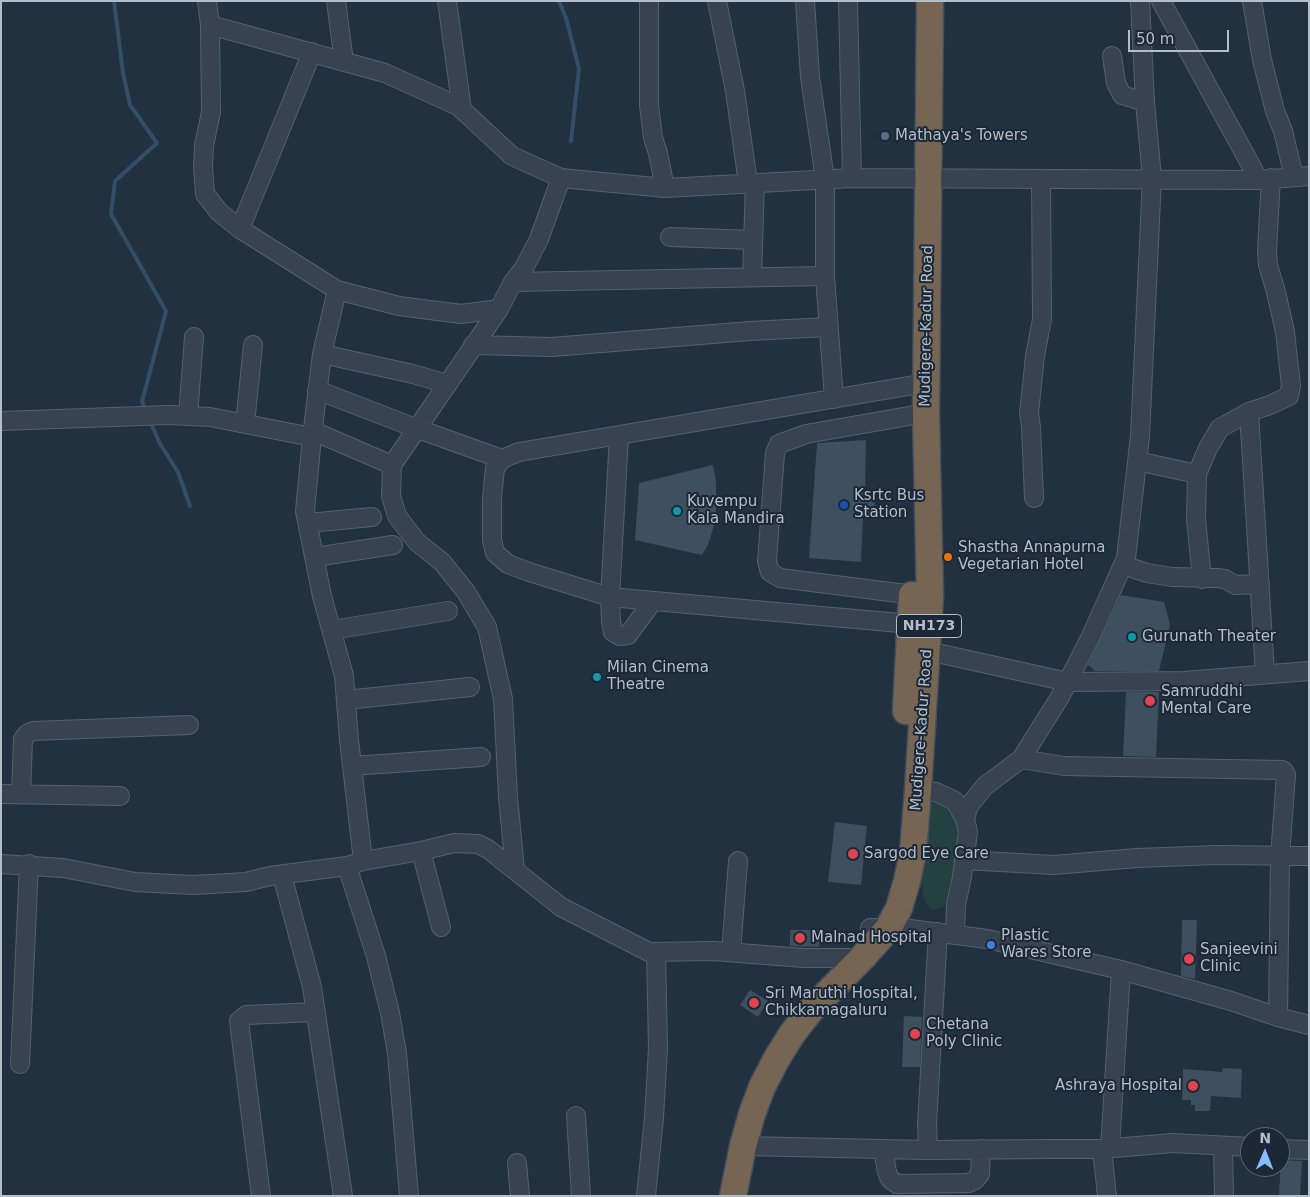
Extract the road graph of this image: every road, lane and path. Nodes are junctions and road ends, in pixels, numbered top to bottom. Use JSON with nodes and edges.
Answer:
{"nodes":[{"id":1,"x":207,"y":1,"type":"edge"},
{"id":2,"x":336,"y":1,"type":"edge"},
{"id":3,"x":447,"y":1,"type":"edge"},
{"id":4,"x":649,"y":1,"type":"edge"},
{"id":5,"x":717,"y":1,"type":"edge"},
{"id":6,"x":805,"y":1,"type":"edge"},
{"id":7,"x":848,"y":1,"type":"edge"},
{"id":8,"x":914,"y":1,"type":"edge"},
{"id":9,"x":930,"y":1,"type":"edge"},
{"id":10,"x":1140,"y":1,"type":"edge"},
{"id":11,"x":1161,"y":1,"type":"edge"},
{"id":12,"x":1252,"y":1,"type":"edge"},
{"id":13,"x":210,"y":25,"type":"junction"},
{"id":14,"x":312,"y":52,"type":"junction"},
{"id":15,"x":1112,"y":56,"type":"dead end"},
{"id":16,"x":344,"y":62,"type":"junction"},
{"id":17,"x":1145,"y":102,"type":"junction"},
{"id":18,"x":462,"y":110,"type":"junction"},
{"id":19,"x":1302,"y":176,"type":"edge"},
{"id":20,"x":561,"y":178,"type":"junction"},
{"id":21,"x":852,"y":178,"type":"junction"},
{"id":22,"x":921,"y":178,"type":"junction"},
{"id":23,"x":1152,"y":178,"type":"junction"},
{"id":24,"x":825,"y":179,"type":"junction"},
{"id":25,"x":1040,"y":179,"type":"junction"},
{"id":26,"x":1265,"y":179,"type":"junction"},
{"id":27,"x":751,"y":183,"type":"junction"},
{"id":28,"x":665,"y":188,"type":"junction"},
{"id":29,"x":240,"y":229,"type":"junction"},
{"id":30,"x":670,"y":237,"type":"dead end"},
{"id":31,"x":753,"y":240,"type":"junction"},
{"id":32,"x":825,"y":276,"type":"junction"},
{"id":33,"x":752,"y":277,"type":"junction"},
{"id":34,"x":513,"y":282,"type":"junction"},
{"id":35,"x":337,"y":290,"type":"junction"},
{"id":36,"x":499,"y":309,"type":"junction"},
{"id":37,"x":828,"y":326,"type":"junction"},
{"id":38,"x":194,"y":336,"type":"dead end"},
{"id":39,"x":254,"y":345,"type":"dead end"},
{"id":40,"x":473,"y":345,"type":"junction"},
{"id":41,"x":322,"y":354,"type":"junction"},
{"id":42,"x":447,"y":384,"type":"junction"},
{"id":43,"x":919,"y":384,"type":"junction"},
{"id":44,"x":318,"y":390,"type":"junction"},
{"id":45,"x":834,"y":399,"type":"junction"},
{"id":46,"x":1249,"y":412,"type":"junction"},
{"id":47,"x":918,"y":414,"type":"junction"},
{"id":48,"x":188,"y":416,"type":"junction"},
{"id":49,"x":1,"y":421,"type":"edge"},
{"id":50,"x":245,"y":424,"type":"junction"},
{"id":51,"x":418,"y":429,"type":"junction"},
{"id":52,"x":312,"y":434,"type":"junction"},
{"id":53,"x":620,"y":436,"type":"junction"},
{"id":54,"x":502,"y":459,"type":"junction"},
{"id":55,"x":1137,"y":461,"type":"junction"},
{"id":56,"x":392,"y":465,"type":"junction"},
{"id":57,"x":1197,"y":474,"type":"junction"},
{"id":58,"x":1034,"y":498,"type":"dead end"},
{"id":59,"x":372,"y":517,"type":"dead end"},
{"id":60,"x":308,"y":524,"type":"junction"},
{"id":61,"x":393,"y":545,"type":"dead end"},
{"id":62,"x":315,"y":557,"type":"junction"},
{"id":63,"x":1123,"y":565,"type":"junction"},
{"id":64,"x":1202,"y":578,"type":"junction"},
{"id":65,"x":1260,"y":584,"type":"junction"},
{"id":66,"x":921,"y":595,"type":"junction"},
{"id":67,"x":610,"y":597,"type":"junction"},
{"id":68,"x":653,"y":602,"type":"junction"},
{"id":69,"x":448,"y":611,"type":"dead end"},
{"id":70,"x":332,"y":630,"type":"junction"},
{"id":71,"x":922,"y":634,"type":"junction"},
{"id":72,"x":1309,"y":671,"type":"edge"},
{"id":73,"x":1265,"y":674,"type":"junction"},
{"id":74,"x":1068,"y":682,"type":"junction"},
{"id":75,"x":470,"y":687,"type":"dead end"},
{"id":76,"x":346,"y":700,"type":"junction"},
{"id":77,"x":189,"y":725,"type":"dead end"},
{"id":78,"x":481,"y":757,"type":"dead end"},
{"id":79,"x":1021,"y":759,"type":"junction"},
{"id":80,"x":352,"y":766,"type":"junction"},
{"id":81,"x":918,"y":790,"type":"junction"},
{"id":82,"x":1,"y":794,"type":"edge"},
{"id":83,"x":21,"y":794,"type":"junction"},
{"id":84,"x":120,"y":796,"type":"dead end"},
{"id":85,"x":965,"y":819,"type":"junction"},
{"id":86,"x":421,"y":851,"type":"junction"},
{"id":87,"x":1309,"y":856,"type":"edge"},
{"id":88,"x":1280,"y":857,"type":"junction"},
{"id":89,"x":964,"y":860,"type":"junction"},
{"id":90,"x":738,"y":861,"type":"dead end"},
{"id":91,"x":355,"y":863,"type":"junction"},
{"id":92,"x":1,"y":864,"type":"edge"},
{"id":93,"x":30,"y":864,"type":"junction"},
{"id":94,"x":515,"y":870,"type":"junction"},
{"id":95,"x":282,"y":875,"type":"junction"},
{"id":96,"x":441,"y":927,"type":"dead end"},
{"id":97,"x":879,"y":929,"type":"junction"},
{"id":98,"x":947,"y":933,"type":"junction"},
{"id":99,"x":656,"y":952,"type":"junction"},
{"id":100,"x":731,"y":952,"type":"junction"},
{"id":101,"x":855,"y":958,"type":"junction"},
{"id":102,"x":1121,"y":970,"type":"junction"},
{"id":103,"x":316,"y":1012,"type":"junction"},
{"id":104,"x":1278,"y":1017,"type":"junction"},
{"id":105,"x":1309,"y":1025,"type":"edge"},
{"id":106,"x":20,"y":1064,"type":"dead end"},
{"id":107,"x":576,"y":1116,"type":"dead end"},
{"id":108,"x":743,"y":1146,"type":"junction"},
{"id":109,"x":1223,"y":1146,"type":"junction"},
{"id":110,"x":1240,"y":1147,"type":"edge"},
{"id":111,"x":1106,"y":1148,"type":"junction"},
{"id":112,"x":883,"y":1149,"type":"junction"},
{"id":113,"x":981,"y":1149,"type":"junction"},
{"id":114,"x":1290,"y":1149,"type":"edge"},
{"id":115,"x":928,"y":1150,"type":"junction"},
{"id":116,"x":1309,"y":1150,"type":"edge"},
{"id":117,"x":517,"y":1163,"type":"dead end"},
{"id":118,"x":261,"y":1196,"type":"edge"},
{"id":119,"x":343,"y":1196,"type":"edge"},
{"id":120,"x":409,"y":1196,"type":"edge"},
{"id":121,"x":520,"y":1196,"type":"edge"},
{"id":122,"x":581,"y":1196,"type":"edge"},
{"id":123,"x":646,"y":1196,"type":"edge"},
{"id":124,"x":720,"y":1196,"type":"edge"},
{"id":125,"x":733,"y":1196,"type":"edge"},
{"id":126,"x":1107,"y":1196,"type":"edge"},
{"id":127,"x":1224,"y":1196,"type":"edge"}],
"edges":[{"from":1,"to":13,"type":"street"},
{"from":2,"to":16,"type":"street"},
{"from":3,"to":18,"type":"street"},
{"from":4,"to":28,"type":"street"},
{"from":5,"to":27,"type":"street"},
{"from":6,"to":24,"type":"street"},
{"from":7,"to":21,"type":"street"},
{"from":8,"to":22,"type":"highway","name":"Mudigere-Kadur Road","number":"NH173"},
{"from":9,"to":22,"type":"highway","name":"Mudigere-Kadur Road","number":"NH173"},
{"from":10,"to":17,"type":"street"},
{"from":11,"to":26,"type":"street"},
{"from":12,"to":19,"type":"street"},
{"from":13,"to":14,"type":"street"},
{"from":13,"to":29,"type":"street"},
{"from":14,"to":16,"type":"street"},
{"from":14,"to":29,"type":"street"},
{"from":15,"to":17,"type":"street"},
{"from":16,"to":18,"type":"street"},
{"from":17,"to":23,"type":"street"},
{"from":18,"to":20,"type":"street"},
{"from":19,"to":26,"type":"street"},
{"from":20,"to":28,"type":"street"},
{"from":20,"to":34,"type":"street"},
{"from":21,"to":22,"type":"street"},
{"from":21,"to":24,"type":"street"},
{"from":22,"to":25,"type":"street"},
{"from":22,"to":43,"type":"highway","name":"Mudigere-Kadur Road","number":"NH173"},
{"from":23,"to":25,"type":"street"},
{"from":23,"to":26,"type":"street"},
{"from":23,"to":55,"type":"street"},
{"from":24,"to":27,"type":"street"},
{"from":24,"to":32,"type":"street"},
{"from":25,"to":58,"type":"street"},
{"from":26,"to":46,"type":"street"},
{"from":27,"to":28,"type":"street"},
{"from":27,"to":31,"type":"street"},
{"from":29,"to":35,"type":"street"},
{"from":30,"to":31,"type":"street"},
{"from":31,"to":33,"type":"street"},
{"from":32,"to":33,"type":"street"},
{"from":32,"to":37,"type":"street"},
{"from":33,"to":34,"type":"street"},
{"from":34,"to":36,"type":"street"},
{"from":35,"to":36,"type":"street"},
{"from":35,"to":41,"type":"street"},
{"from":36,"to":40,"type":"street"},
{"from":37,"to":40,"type":"street"},
{"from":37,"to":45,"type":"street"},
{"from":38,"to":48,"type":"street"},
{"from":39,"to":50,"type":"street"},
{"from":40,"to":42,"type":"street"},
{"from":41,"to":42,"type":"street"},
{"from":41,"to":44,"type":"street"},
{"from":42,"to":51,"type":"street"},
{"from":43,"to":45,"type":"street"},
{"from":43,"to":47,"type":"highway","name":"Mudigere-Kadur Road","number":"NH173"},
{"from":44,"to":51,"type":"street"},
{"from":44,"to":52,"type":"street"},
{"from":45,"to":53,"type":"street"},
{"from":46,"to":57,"type":"street"},
{"from":46,"to":65,"type":"street"},
{"from":47,"to":66,"type":"highway","name":"Mudigere-Kadur Road","number":"NH173"},
{"from":47,"to":66,"type":"street"},
{"from":48,"to":49,"type":"street"},
{"from":48,"to":50,"type":"street"},
{"from":50,"to":52,"type":"street"},
{"from":51,"to":54,"type":"street"},
{"from":51,"to":56,"type":"street"},
{"from":52,"to":56,"type":"street"},
{"from":52,"to":60,"type":"street"},
{"from":53,"to":54,"type":"street"},
{"from":53,"to":67,"type":"street"},
{"from":54,"to":67,"type":"street"},
{"from":55,"to":57,"type":"street"},
{"from":55,"to":63,"type":"street"},
{"from":56,"to":94,"type":"street"},
{"from":57,"to":64,"type":"street"},
{"from":59,"to":60,"type":"street"},
{"from":60,"to":62,"type":"street"},
{"from":61,"to":62,"type":"street"},
{"from":62,"to":70,"type":"street"},
{"from":63,"to":64,"type":"street"},
{"from":63,"to":74,"type":"street"},
{"from":64,"to":65,"type":"street"},
{"from":65,"to":73,"type":"street"},
{"from":66,"to":71,"type":"highway","name":"Mudigere-Kadur Road","number":"NH173"},
{"from":67,"to":68,"type":"street"},
{"from":67,"to":68,"type":"street"},
{"from":68,"to":71,"type":"street"},
{"from":69,"to":70,"type":"street"},
{"from":70,"to":76,"type":"street"},
{"from":71,"to":74,"type":"street"},
{"from":71,"to":81,"type":"highway","name":"Mudigere-Kadur Road","number":"NH173"},
{"from":71,"to":97,"type":"highway","name":"Mudigere-Kadur Road","number":"NH173"},
{"from":72,"to":73,"type":"street"},
{"from":73,"to":74,"type":"street"},
{"from":74,"to":79,"type":"street"},
{"from":75,"to":76,"type":"street"},
{"from":76,"to":80,"type":"street"},
{"from":77,"to":83,"type":"street"},
{"from":78,"to":80,"type":"street"},
{"from":79,"to":85,"type":"street"},
{"from":79,"to":88,"type":"street"},
{"from":80,"to":91,"type":"street"},
{"from":81,"to":85,"type":"street"},
{"from":81,"to":97,"type":"highway","name":"Mudigere-Kadur Road","number":"NH173"},
{"from":82,"to":83,"type":"street"},
{"from":83,"to":84,"type":"street"},
{"from":85,"to":89,"type":"street"},
{"from":86,"to":91,"type":"street"},
{"from":86,"to":94,"type":"street"},
{"from":86,"to":96,"type":"street"},
{"from":87,"to":88,"type":"street"},
{"from":88,"to":89,"type":"street"},
{"from":88,"to":104,"type":"street"},
{"from":89,"to":98,"type":"street"},
{"from":90,"to":100,"type":"street"},
{"from":91,"to":95,"type":"street"},
{"from":91,"to":120,"type":"street"},
{"from":92,"to":93,"type":"street"},
{"from":93,"to":95,"type":"street"},
{"from":93,"to":106,"type":"street"},
{"from":94,"to":99,"type":"street"},
{"from":95,"to":103,"type":"street"},
{"from":97,"to":98,"type":"street"},
{"from":97,"to":101,"type":"highway","name":"Mudigere-Kadur Road","number":"NH173"},
{"from":98,"to":102,"type":"street"},
{"from":98,"to":115,"type":"street"},
{"from":99,"to":100,"type":"street"},
{"from":99,"to":123,"type":"street"},
{"from":100,"to":101,"type":"street"},
{"from":101,"to":108,"type":"highway","name":"Mudigere-Kadur Road","number":"NH173"},
{"from":101,"to":124,"type":"highway","name":"Mudigere-Kadur Road","number":"NH173"},
{"from":102,"to":104,"type":"street"},
{"from":102,"to":111,"type":"street"},
{"from":103,"to":118,"type":"street"},
{"from":103,"to":119,"type":"street"},
{"from":104,"to":105,"type":"street"},
{"from":107,"to":122,"type":"street"},
{"from":108,"to":112,"type":"street"},
{"from":108,"to":125,"type":"highway","name":"Mudigere-Kadur Road","number":"NH173"},
{"from":109,"to":110,"type":"street"},
{"from":109,"to":111,"type":"street"},
{"from":109,"to":127,"type":"street"},
{"from":111,"to":113,"type":"street"},
{"from":111,"to":126,"type":"street"},
{"from":112,"to":113,"type":"street"},
{"from":112,"to":115,"type":"street"},
{"from":113,"to":115,"type":"street"},
{"from":114,"to":116,"type":"street"},
{"from":117,"to":121,"type":"street"}]}
